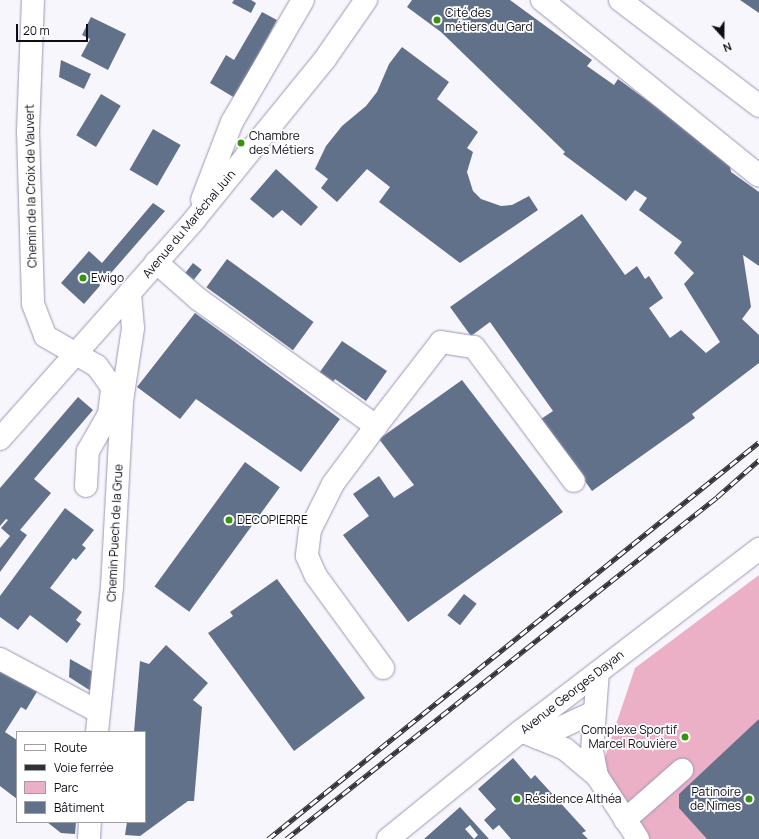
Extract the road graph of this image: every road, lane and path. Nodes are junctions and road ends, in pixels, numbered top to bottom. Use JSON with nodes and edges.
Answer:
{"nodes":[{"id":1,"x":33,"y":0,"type":"edge"},
{"id":2,"x":303,"y":0,"type":"edge"},
{"id":3,"x":366,"y":0,"type":"edge"},
{"id":4,"x":542,"y":0,"type":"edge"},
{"id":5,"x":620,"y":0,"type":"edge"},
{"id":6,"x":759,"y":106,"type":"edge"},
{"id":7,"x":759,"y":176,"type":"edge"},
{"id":8,"x":195,"y":219,"type":"junction"},
{"id":9,"x":156,"y":262,"type":"junction"},
{"id":10,"x":130,"y":292,"type":"junction"},
{"id":11,"x":75,"y":353,"type":"junction"},
{"id":12,"x":117,"y":394,"type":"junction"},
{"id":13,"x":376,"y":426,"type":"junction"},
{"id":14,"x":0,"y":438,"type":"edge"},
{"id":15,"x":574,"y":481,"type":"dead end"},
{"id":16,"x":86,"y":486,"type":"dead end"},
{"id":17,"x":759,"y":549,"type":"edge"},
{"id":18,"x":0,"y":659,"type":"edge"},
{"id":19,"x":383,"y":668,"type":"dead end"},
{"id":20,"x":598,"y":672,"type":"junction"},
{"id":21,"x":594,"y":712,"type":"junction"},
{"id":22,"x":98,"y":722,"type":"edge"},
{"id":23,"x":529,"y":735,"type":"junction"},
{"id":24,"x":682,"y":770,"type":"dead end"},
{"id":25,"x":597,"y":776,"type":"junction"},
{"id":26,"x":90,"y":823,"type":"edge"},
{"id":27,"x":634,"y":834,"type":"edge"},
{"id":28,"x":89,"y":839,"type":"edge"},
{"id":29,"x":388,"y":839,"type":"edge"}],
"edges":[{"from":1,"to":11,"type":"street","name":"Chemin de la Croix de Vauvert"},
{"from":2,"to":8,"type":"street"},
{"from":3,"to":8,"type":"street","name":"Avenue du Maréchal Juin"},
{"from":4,"to":7,"type":"street"},
{"from":5,"to":6,"type":"street"},
{"from":8,"to":9,"type":"street","name":"Avenue du Maréchal Juin"},
{"from":9,"to":10,"type":"street","name":"Avenue du Maréchal Juin"},
{"from":9,"to":13,"type":"street"},
{"from":10,"to":11,"type":"street","name":"Avenue du Maréchal Juin"},
{"from":10,"to":12,"type":"street"},
{"from":11,"to":12,"type":"street"},
{"from":11,"to":14,"type":"street","name":"Avenue du Maréchal Juin"},
{"from":12,"to":16,"type":"street"},
{"from":12,"to":22,"type":"street","name":"Chemin Puech de la Grue"},
{"from":13,"to":15,"type":"street"},
{"from":13,"to":19,"type":"street"},
{"from":17,"to":20,"type":"street","name":"Avenue Georges Dayan"},
{"from":18,"to":22,"type":"street"},
{"from":20,"to":21,"type":"street"},
{"from":20,"to":23,"type":"street","name":"Avenue Georges Dayan"},
{"from":21,"to":23,"type":"street"},
{"from":21,"to":25,"type":"street"},
{"from":23,"to":25,"type":"street"},
{"from":23,"to":29,"type":"street","name":"Avenue Georges Dayan"},
{"from":24,"to":27,"type":"street"},
{"from":25,"to":27,"type":"street"},
{"from":26,"to":28,"type":"street"}]}
